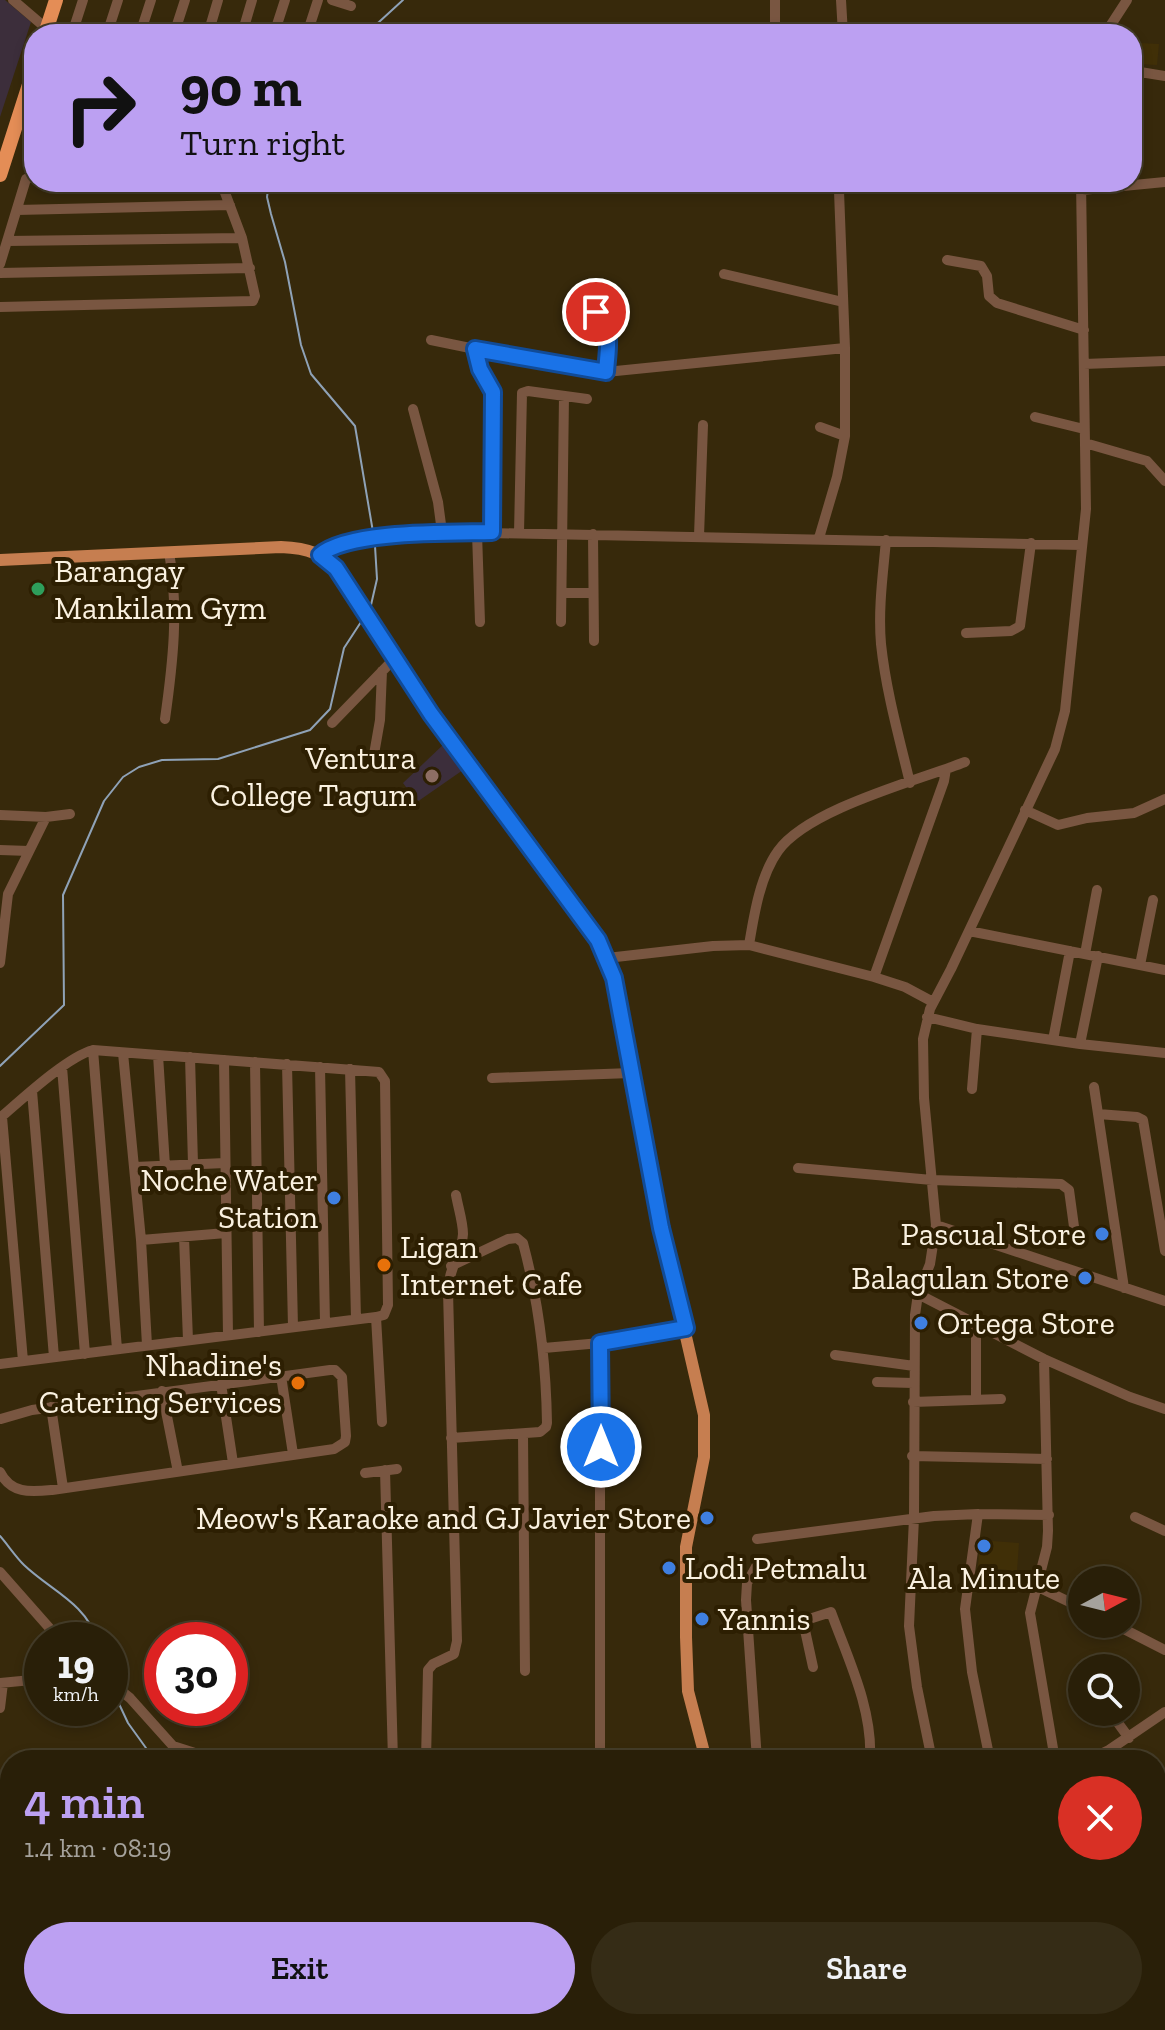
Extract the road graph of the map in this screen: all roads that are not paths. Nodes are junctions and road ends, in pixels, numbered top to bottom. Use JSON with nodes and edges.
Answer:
{"nodes":[{"id":1,"x":13,"y":0,"type":"edge"},
{"id":2,"x":56,"y":0,"type":"edge"},
{"id":3,"x":83,"y":0,"type":"edge"},
{"id":4,"x":118,"y":0,"type":"edge"},
{"id":5,"x":151,"y":0,"type":"edge"},
{"id":6,"x":185,"y":0,"type":"edge"},
{"id":7,"x":218,"y":0,"type":"edge"},
{"id":8,"x":252,"y":0,"type":"edge"},
{"id":9,"x":285,"y":0,"type":"edge"},
{"id":10,"x":318,"y":0,"type":"edge"},
{"id":11,"x":332,"y":0,"type":"edge"},
{"id":12,"x":775,"y":0,"type":"edge"},
{"id":13,"x":841,"y":0,"type":"edge"},
{"id":14,"x":1127,"y":0,"type":"edge"},
{"id":15,"x":351,"y":6,"type":"dead end"},
{"id":16,"x":39,"y":24,"type":"edge"},
{"id":17,"x":48,"y":24,"type":"edge"},
{"id":18,"x":75,"y":24,"type":"edge"},
{"id":19,"x":110,"y":24,"type":"edge"},
{"id":20,"x":143,"y":24,"type":"edge"},
{"id":21,"x":177,"y":24,"type":"edge"},
{"id":22,"x":211,"y":24,"type":"edge"},
{"id":23,"x":245,"y":24,"type":"edge"},
{"id":24,"x":277,"y":24,"type":"edge"},
{"id":25,"x":310,"y":24,"type":"edge"},
{"id":26,"x":775,"y":24,"type":"edge"},
{"id":27,"x":842,"y":24,"type":"edge"},
{"id":28,"x":1111,"y":24,"type":"edge"},
{"id":29,"x":1142,"y":72,"type":"edge"},
{"id":30,"x":1165,"y":76,"type":"edge"},
{"id":31,"x":24,"y":100,"type":"edge"},
{"id":32,"x":0,"y":175,"type":"edge"},
{"id":33,"x":1165,"y":182,"type":"edge"},
{"id":34,"x":1142,"y":183,"type":"edge"},
{"id":35,"x":24,"y":186,"type":"edge"},
{"id":36,"x":225,"y":192,"type":"edge"},
{"id":37,"x":839,"y":192,"type":"edge"},
{"id":38,"x":1082,"y":192,"type":"edge"},
{"id":39,"x":230,"y":205,"type":"junction"},
{"id":40,"x":17,"y":210,"type":"junction"},
{"id":41,"x":242,"y":238,"type":"junction"},
{"id":42,"x":7,"y":241,"type":"junction"},
{"id":43,"x":947,"y":260,"type":"dead end"},
{"id":44,"x":0,"y":264,"type":"edge"},
{"id":45,"x":250,"y":268,"type":"junction"},
{"id":46,"x":0,"y":273,"type":"edge"},
{"id":47,"x":724,"y":274,"type":"dead end"},
{"id":48,"x":843,"y":302,"type":"junction"},
{"id":49,"x":568,"y":305,"type":"dead end"},
{"id":50,"x":0,"y":307,"type":"edge"},
{"id":51,"x":1084,"y":330,"type":"junction"},
{"id":52,"x":431,"y":340,"type":"dead end"},
{"id":53,"x":845,"y":348,"type":"junction"},
{"id":54,"x":475,"y":349,"type":"junction"},
{"id":55,"x":1165,"y":361,"type":"edge"},
{"id":56,"x":1084,"y":364,"type":"junction"},
{"id":57,"x":606,"y":372,"type":"junction"},
{"id":58,"x":564,"y":396,"type":"junction"},
{"id":59,"x":587,"y":399,"type":"dead end"},
{"id":60,"x":413,"y":409,"type":"dead end"},
{"id":61,"x":1035,"y":417,"type":"dead end"},
{"id":62,"x":703,"y":425,"type":"dead end"},
{"id":63,"x":820,"y":427,"type":"dead end"},
{"id":64,"x":1084,"y":429,"type":"junction"},
{"id":65,"x":845,"y":436,"type":"junction"},
{"id":66,"x":1085,"y":443,"type":"junction"},
{"id":67,"x":1165,"y":481,"type":"edge"},
{"id":68,"x":442,"y":532,"type":"junction"},
{"id":69,"x":492,"y":532,"type":"junction"},
{"id":70,"x":477,"y":533,"type":"junction"},
{"id":71,"x":519,"y":533,"type":"junction"},
{"id":72,"x":564,"y":534,"type":"junction"},
{"id":73,"x":593,"y":534,"type":"junction"},
{"id":74,"x":699,"y":536,"type":"junction"},
{"id":75,"x":819,"y":538,"type":"junction"},
{"id":76,"x":886,"y":540,"type":"junction"},
{"id":77,"x":1031,"y":543,"type":"junction"},
{"id":78,"x":1082,"y":545,"type":"junction"},
{"id":79,"x":169,"y":552,"type":"junction"},
{"id":80,"x":320,"y":555,"type":"junction"},
{"id":81,"x":0,"y":560,"type":"edge"},
{"id":82,"x":562,"y":593,"type":"junction"},
{"id":83,"x":592,"y":593,"type":"junction"},
{"id":84,"x":480,"y":622,"type":"dead end"},
{"id":85,"x":561,"y":622,"type":"dead end"},
{"id":86,"x":966,"y":633,"type":"dead end"},
{"id":87,"x":594,"y":641,"type":"dead end"},
{"id":88,"x":394,"y":659,"type":"junction"},
{"id":89,"x":382,"y":671,"type":"junction"},
{"id":90,"x":165,"y":719,"type":"dead end"},
{"id":91,"x":332,"y":723,"type":"dead end"},
{"id":92,"x":373,"y":760,"type":"dead end"},
{"id":93,"x":965,"y":762,"type":"dead end"},
{"id":94,"x":946,"y":769,"type":"junction"},
{"id":95,"x":910,"y":783,"type":"junction"},
{"id":96,"x":1165,"y":799,"type":"edge"},
{"id":97,"x":1025,"y":810,"type":"junction"},
{"id":98,"x":70,"y":814,"type":"dead end"},
{"id":99,"x":0,"y":815,"type":"edge"},
{"id":100,"x":46,"y":817,"type":"junction"},
{"id":101,"x":0,"y":850,"type":"edge"},
{"id":102,"x":29,"y":851,"type":"junction"},
{"id":103,"x":1097,"y":890,"type":"dead end"},
{"id":104,"x":4,"y":894,"type":"edge"},
{"id":105,"x":1153,"y":900,"type":"dead end"},
{"id":106,"x":3,"y":929,"type":"edge"},
{"id":107,"x":969,"y":931,"type":"junction"},
{"id":108,"x":749,"y":945,"type":"junction"},
{"id":109,"x":1070,"y":951,"type":"junction"},
{"id":110,"x":1085,"y":954,"type":"junction"},
{"id":111,"x":1098,"y":956,"type":"junction"},
{"id":112,"x":607,"y":958,"type":"junction"},
{"id":113,"x":0,"y":963,"type":"edge"},
{"id":114,"x":1140,"y":965,"type":"junction"},
{"id":115,"x":1165,"y":970,"type":"edge"},
{"id":116,"x":874,"y":977,"type":"junction"},
{"id":117,"x":933,"y":1002,"type":"junction"},
{"id":118,"x":927,"y":1017,"type":"junction"},
{"id":119,"x":977,"y":1029,"type":"junction"},
{"id":120,"x":1053,"y":1040,"type":"junction"},
{"id":121,"x":1080,"y":1044,"type":"junction"},
{"id":122,"x":93,"y":1050,"type":"junction"},
{"id":123,"x":123,"y":1053,"type":"junction"},
{"id":124,"x":1165,"y":1053,"type":"edge"},
{"id":125,"x":158,"y":1055,"type":"junction"},
{"id":126,"x":190,"y":1057,"type":"junction"},
{"id":127,"x":224,"y":1060,"type":"junction"},
{"id":128,"x":255,"y":1062,"type":"junction"},
{"id":129,"x":287,"y":1064,"type":"junction"},
{"id":130,"x":62,"y":1067,"type":"junction"},
{"id":131,"x":320,"y":1067,"type":"junction"},
{"id":132,"x":350,"y":1069,"type":"junction"},
{"id":133,"x":631,"y":1073,"type":"junction"},
{"id":134,"x":492,"y":1078,"type":"dead end"},
{"id":135,"x":1094,"y":1087,"type":"dead end"},
{"id":136,"x":972,"y":1089,"type":"dead end"},
{"id":137,"x":32,"y":1091,"type":"junction"},
{"id":138,"x":1098,"y":1114,"type":"junction"},
{"id":139,"x":1,"y":1117,"type":"edge"},
{"id":140,"x":225,"y":1163,"type":"junction"},
{"id":141,"x":193,"y":1164,"type":"junction"},
{"id":142,"x":165,"y":1166,"type":"junction"},
{"id":143,"x":135,"y":1167,"type":"junction"},
{"id":144,"x":798,"y":1168,"type":"dead end"},
{"id":145,"x":932,"y":1180,"type":"junction"},
{"id":146,"x":456,"y":1195,"type":"dead end"},
{"id":147,"x":936,"y":1225,"type":"junction"},
{"id":148,"x":226,"y":1233,"type":"junction"},
{"id":149,"x":1075,"y":1234,"type":"dead end"},
{"id":150,"x":184,"y":1237,"type":"junction"},
{"id":151,"x":141,"y":1240,"type":"junction"},
{"id":152,"x":1165,"y":1251,"type":"edge"},
{"id":153,"x":451,"y":1266,"type":"junction"},
{"id":154,"x":1124,"y":1288,"type":"junction"},
{"id":155,"x":918,"y":1294,"type":"junction"},
{"id":156,"x":1165,"y":1301,"type":"edge"},
{"id":157,"x":376,"y":1317,"type":"junction"},
{"id":158,"x":356,"y":1319,"type":"junction"},
{"id":159,"x":325,"y":1323,"type":"junction"},
{"id":160,"x":976,"y":1324,"type":"junction"},
{"id":161,"x":293,"y":1327,"type":"junction"},
{"id":162,"x":686,"y":1328,"type":"junction"},
{"id":163,"x":259,"y":1332,"type":"junction"},
{"id":164,"x":228,"y":1335,"type":"junction"},
{"id":165,"x":188,"y":1340,"type":"junction"},
{"id":166,"x":600,"y":1343,"type":"junction"},
{"id":167,"x":147,"y":1345,"type":"junction"},
{"id":168,"x":544,"y":1348,"type":"junction"},
{"id":169,"x":117,"y":1349,"type":"junction"},
{"id":170,"x":85,"y":1354,"type":"junction"},
{"id":171,"x":835,"y":1355,"type":"dead end"},
{"id":172,"x":54,"y":1357,"type":"junction"},
{"id":173,"x":1044,"y":1359,"type":"junction"},
{"id":174,"x":23,"y":1361,"type":"junction"},
{"id":175,"x":0,"y":1364,"type":"edge"},
{"id":176,"x":914,"y":1366,"type":"junction"},
{"id":177,"x":281,"y":1376,"type":"junction"},
{"id":178,"x":877,"y":1382,"type":"dead end"},
{"id":179,"x":913,"y":1383,"type":"junction"},
{"id":180,"x":221,"y":1384,"type":"junction"},
{"id":181,"x":162,"y":1391,"type":"junction"},
{"id":182,"x":1001,"y":1399,"type":"dead end"},
{"id":183,"x":976,"y":1400,"type":"junction"},
{"id":184,"x":913,"y":1402,"type":"junction"},
{"id":185,"x":51,"y":1407,"type":"junction"},
{"id":186,"x":1165,"y":1409,"type":"edge"},
{"id":187,"x":0,"y":1420,"type":"edge"},
{"id":188,"x":382,"y":1422,"type":"dead end"},
{"id":189,"x":523,"y":1434,"type":"junction"},
{"id":190,"x":451,"y":1438,"type":"junction"},
{"id":191,"x":293,"y":1454,"type":"junction"},
{"id":192,"x":912,"y":1456,"type":"junction"},
{"id":193,"x":1047,"y":1459,"type":"junction"},
{"id":194,"x":233,"y":1463,"type":"junction"},
{"id":195,"x":0,"y":1472,"type":"edge"},
{"id":196,"x":178,"y":1472,"type":"junction"},
{"id":197,"x":365,"y":1473,"type":"dead end"},
{"id":198,"x":63,"y":1488,"type":"junction"},
{"id":199,"x":978,"y":1514,"type":"junction"},
{"id":200,"x":1049,"y":1515,"type":"junction"},
{"id":201,"x":1135,"y":1517,"type":"dead end"},
{"id":202,"x":914,"y":1518,"type":"junction"},
{"id":203,"x":1165,"y":1531,"type":"edge"},
{"id":204,"x":757,"y":1539,"type":"dead end"},
{"id":205,"x":757,"y":1565,"type":"dead end"},
{"id":206,"x":0,"y":1572,"type":"edge"},
{"id":207,"x":1036,"y":1586,"type":"junction"},
{"id":208,"x":1068,"y":1601,"type":"edge"},
{"id":209,"x":44,"y":1622,"type":"edge"},
{"id":210,"x":1140,"y":1637,"type":"edge"},
{"id":211,"x":1165,"y":1650,"type":"edge"},
{"id":212,"x":813,"y":1667,"type":"dead end"},
{"id":213,"x":525,"y":1671,"type":"dead end"},
{"id":214,"x":24,"y":1681,"type":"edge"},
{"id":215,"x":2,"y":1683,"type":"edge"},
{"id":216,"x":128,"y":1696,"type":"edge"},
{"id":217,"x":0,"y":1708,"type":"edge"},
{"id":218,"x":1165,"y":1712,"type":"edge"},
{"id":219,"x":1120,"y":1726,"type":"edge"},
{"id":220,"x":1129,"y":1738,"type":"junction"},
{"id":221,"x":186,"y":1750,"type":"edge"},
{"id":222,"x":393,"y":1750,"type":"edge"},
{"id":223,"x":426,"y":1750,"type":"edge"},
{"id":224,"x":600,"y":1750,"type":"edge"},
{"id":225,"x":703,"y":1750,"type":"edge"},
{"id":226,"x":756,"y":1750,"type":"edge"},
{"id":227,"x":871,"y":1750,"type":"edge"},
{"id":228,"x":930,"y":1750,"type":"edge"},
{"id":229,"x":988,"y":1750,"type":"edge"},
{"id":230,"x":1053,"y":1750,"type":"edge"},
{"id":231,"x":1107,"y":1750,"type":"edge"}],
"edges":[{"from":1,"to":16,"type":"street"},
{"from":2,"to":17,"type":"highway"},
{"from":3,"to":18,"type":"street"},
{"from":4,"to":19,"type":"street"},
{"from":5,"to":20,"type":"street"},
{"from":6,"to":21,"type":"street"},
{"from":7,"to":22,"type":"street"},
{"from":8,"to":23,"type":"street"},
{"from":9,"to":24,"type":"street"},
{"from":10,"to":25,"type":"street"},
{"from":11,"to":15,"type":"street"},
{"from":12,"to":26,"type":"street"},
{"from":13,"to":27,"type":"street"},
{"from":14,"to":28,"type":"street"},
{"from":29,"to":30,"type":"street"},
{"from":31,"to":32,"type":"highway"},
{"from":33,"to":34,"type":"street"},
{"from":35,"to":40,"type":"street"},
{"from":36,"to":39,"type":"street"},
{"from":37,"to":48,"type":"street"},
{"from":38,"to":51,"type":"street"},
{"from":39,"to":40,"type":"street"},
{"from":39,"to":41,"type":"street"},
{"from":40,"to":42,"type":"street"},
{"from":41,"to":42,"type":"street"},
{"from":41,"to":45,"type":"street"},
{"from":42,"to":44,"type":"street"},
{"from":43,"to":51,"type":"street"},
{"from":45,"to":46,"type":"street"},
{"from":45,"to":50,"type":"street"},
{"from":47,"to":48,"type":"street"},
{"from":48,"to":53,"type":"street"},
{"from":49,"to":57,"type":"street"},
{"from":51,"to":56,"type":"street"},
{"from":52,"to":54,"type":"street"},
{"from":53,"to":57,"type":"street"},
{"from":53,"to":65,"type":"street"},
{"from":54,"to":57,"type":"street"},
{"from":54,"to":69,"type":"street"},
{"from":55,"to":56,"type":"street"},
{"from":56,"to":64,"type":"street"},
{"from":58,"to":59,"type":"street"},
{"from":58,"to":71,"type":"street"},
{"from":58,"to":72,"type":"street"},
{"from":60,"to":68,"type":"street"},
{"from":61,"to":64,"type":"street"},
{"from":62,"to":74,"type":"street"},
{"from":63,"to":65,"type":"street"},
{"from":64,"to":66,"type":"street"},
{"from":65,"to":75,"type":"street"},
{"from":66,"to":67,"type":"street"},
{"from":66,"to":78,"type":"street"},
{"from":68,"to":70,"type":"street"},
{"from":68,"to":80,"type":"street"},
{"from":69,"to":70,"type":"street"},
{"from":69,"to":71,"type":"street"},
{"from":70,"to":84,"type":"street"},
{"from":71,"to":72,"type":"street"},
{"from":72,"to":73,"type":"street"},
{"from":72,"to":82,"type":"street"},
{"from":73,"to":74,"type":"street"},
{"from":73,"to":83,"type":"street"},
{"from":74,"to":75,"type":"street"},
{"from":75,"to":76,"type":"street"},
{"from":76,"to":77,"type":"street"},
{"from":76,"to":95,"type":"street"},
{"from":77,"to":78,"type":"street"},
{"from":77,"to":86,"type":"street"},
{"from":78,"to":97,"type":"street"},
{"from":79,"to":80,"type":"main road"},
{"from":79,"to":81,"type":"main road"},
{"from":79,"to":90,"type":"street"},
{"from":80,"to":88,"type":"main road"},
{"from":82,"to":83,"type":"street"},
{"from":82,"to":85,"type":"street"},
{"from":83,"to":87,"type":"street"},
{"from":88,"to":89,"type":"street"},
{"from":88,"to":112,"type":"main road"},
{"from":89,"to":91,"type":"street"},
{"from":89,"to":92,"type":"street"},
{"from":93,"to":94,"type":"street"},
{"from":94,"to":95,"type":"street"},
{"from":94,"to":116,"type":"street"},
{"from":95,"to":108,"type":"street"},
{"from":96,"to":97,"type":"street"},
{"from":97,"to":107,"type":"street"},
{"from":98,"to":100,"type":"street"},
{"from":99,"to":100,"type":"street"},
{"from":100,"to":102,"type":"street"},
{"from":101,"to":102,"type":"street"},
{"from":102,"to":104,"type":"street"},
{"from":103,"to":110,"type":"street"},
{"from":104,"to":106,"type":"street"},
{"from":105,"to":114,"type":"street"},
{"from":106,"to":113,"type":"street"},
{"from":107,"to":109,"type":"street"},
{"from":107,"to":117,"type":"street"},
{"from":108,"to":112,"type":"street"},
{"from":108,"to":116,"type":"street"},
{"from":109,"to":110,"type":"street"},
{"from":109,"to":120,"type":"street"},
{"from":110,"to":111,"type":"street"},
{"from":111,"to":114,"type":"street"},
{"from":111,"to":121,"type":"street"},
{"from":112,"to":133,"type":"main road"},
{"from":114,"to":115,"type":"street"},
{"from":116,"to":117,"type":"street"},
{"from":117,"to":118,"type":"street"},
{"from":118,"to":119,"type":"street"},
{"from":118,"to":145,"type":"street"},
{"from":119,"to":120,"type":"street"},
{"from":119,"to":136,"type":"street"},
{"from":120,"to":121,"type":"street"},
{"from":121,"to":124,"type":"street"},
{"from":122,"to":123,"type":"street"},
{"from":122,"to":130,"type":"street"},
{"from":122,"to":169,"type":"street"},
{"from":123,"to":125,"type":"street"},
{"from":123,"to":143,"type":"street"},
{"from":125,"to":126,"type":"street"},
{"from":125,"to":142,"type":"street"},
{"from":126,"to":127,"type":"street"},
{"from":126,"to":141,"type":"street"},
{"from":127,"to":128,"type":"street"},
{"from":127,"to":140,"type":"street"},
{"from":128,"to":129,"type":"street"},
{"from":128,"to":163,"type":"street"},
{"from":129,"to":131,"type":"street"},
{"from":129,"to":161,"type":"street"},
{"from":130,"to":137,"type":"street"},
{"from":130,"to":170,"type":"street"},
{"from":131,"to":132,"type":"street"},
{"from":131,"to":159,"type":"street"},
{"from":132,"to":157,"type":"street"},
{"from":132,"to":158,"type":"street"},
{"from":133,"to":134,"type":"street"},
{"from":133,"to":162,"type":"main road"},
{"from":135,"to":138,"type":"street"},
{"from":137,"to":139,"type":"street"},
{"from":137,"to":172,"type":"street"},
{"from":138,"to":152,"type":"street"},
{"from":138,"to":154,"type":"street"},
{"from":139,"to":174,"type":"street"},
{"from":140,"to":141,"type":"street"},
{"from":140,"to":148,"type":"street"},
{"from":141,"to":142,"type":"street"},
{"from":142,"to":143,"type":"street"},
{"from":143,"to":151,"type":"street"},
{"from":144,"to":145,"type":"street"},
{"from":145,"to":147,"type":"street"},
{"from":145,"to":149,"type":"street"},
{"from":146,"to":153,"type":"street"},
{"from":147,"to":154,"type":"street"},
{"from":147,"to":155,"type":"street"},
{"from":148,"to":150,"type":"street"},
{"from":148,"to":164,"type":"street"},
{"from":150,"to":151,"type":"street"},
{"from":150,"to":165,"type":"street"},
{"from":151,"to":167,"type":"street"},
{"from":153,"to":168,"type":"street"},
{"from":153,"to":190,"type":"street"},
{"from":154,"to":156,"type":"street"},
{"from":155,"to":160,"type":"street"},
{"from":155,"to":176,"type":"street"},
{"from":157,"to":158,"type":"street"},
{"from":157,"to":188,"type":"street"},
{"from":158,"to":159,"type":"street"},
{"from":159,"to":161,"type":"street"},
{"from":160,"to":173,"type":"street"},
{"from":160,"to":183,"type":"street"},
{"from":161,"to":163,"type":"street"},
{"from":162,"to":166,"type":"street"},
{"from":162,"to":225,"type":"main road"},
{"from":163,"to":164,"type":"street"},
{"from":164,"to":165,"type":"street"},
{"from":165,"to":167,"type":"street"},
{"from":166,"to":168,"type":"street"},
{"from":166,"to":224,"type":"street"},
{"from":167,"to":169,"type":"street"},
{"from":168,"to":189,"type":"street"},
{"from":169,"to":170,"type":"street"},
{"from":170,"to":172,"type":"street"},
{"from":171,"to":176,"type":"street"},
{"from":172,"to":174,"type":"street"},
{"from":173,"to":186,"type":"street"},
{"from":173,"to":193,"type":"street"},
{"from":174,"to":175,"type":"street"},
{"from":176,"to":179,"type":"street"},
{"from":177,"to":180,"type":"street"},
{"from":177,"to":191,"type":"street"},
{"from":177,"to":191,"type":"street"},
{"from":178,"to":179,"type":"street"},
{"from":179,"to":184,"type":"street"},
{"from":180,"to":181,"type":"street"},
{"from":180,"to":194,"type":"street"},
{"from":181,"to":185,"type":"street"},
{"from":181,"to":196,"type":"street"},
{"from":182,"to":183,"type":"street"},
{"from":183,"to":184,"type":"street"},
{"from":184,"to":192,"type":"street"},
{"from":185,"to":187,"type":"street"},
{"from":185,"to":198,"type":"street"},
{"from":189,"to":190,"type":"street"},
{"from":189,"to":213,"type":"street"},
{"from":190,"to":223,"type":"street"},
{"from":191,"to":194,"type":"street"},
{"from":192,"to":193,"type":"street"},
{"from":192,"to":202,"type":"street"},
{"from":193,"to":200,"type":"street"},
{"from":194,"to":196,"type":"street"},
{"from":195,"to":198,"type":"street"},
{"from":196,"to":198,"type":"street"},
{"from":197,"to":222,"type":"street"},
{"from":199,"to":200,"type":"street"},
{"from":199,"to":202,"type":"street"},
{"from":199,"to":229,"type":"street"},
{"from":200,"to":207,"type":"street"},
{"from":201,"to":203,"type":"street"},
{"from":202,"to":204,"type":"street"},
{"from":202,"to":228,"type":"street"},
{"from":205,"to":226,"type":"street"},
{"from":206,"to":209,"type":"street"},
{"from":207,"to":208,"type":"street"},
{"from":207,"to":230,"type":"street"},
{"from":210,"to":211,"type":"street"},
{"from":212,"to":227,"type":"street"},
{"from":214,"to":215,"type":"street"},
{"from":215,"to":217,"type":"street"},
{"from":216,"to":221,"type":"street"},
{"from":218,"to":220,"type":"street"},
{"from":219,"to":220,"type":"street"},
{"from":220,"to":231,"type":"street"}]}
